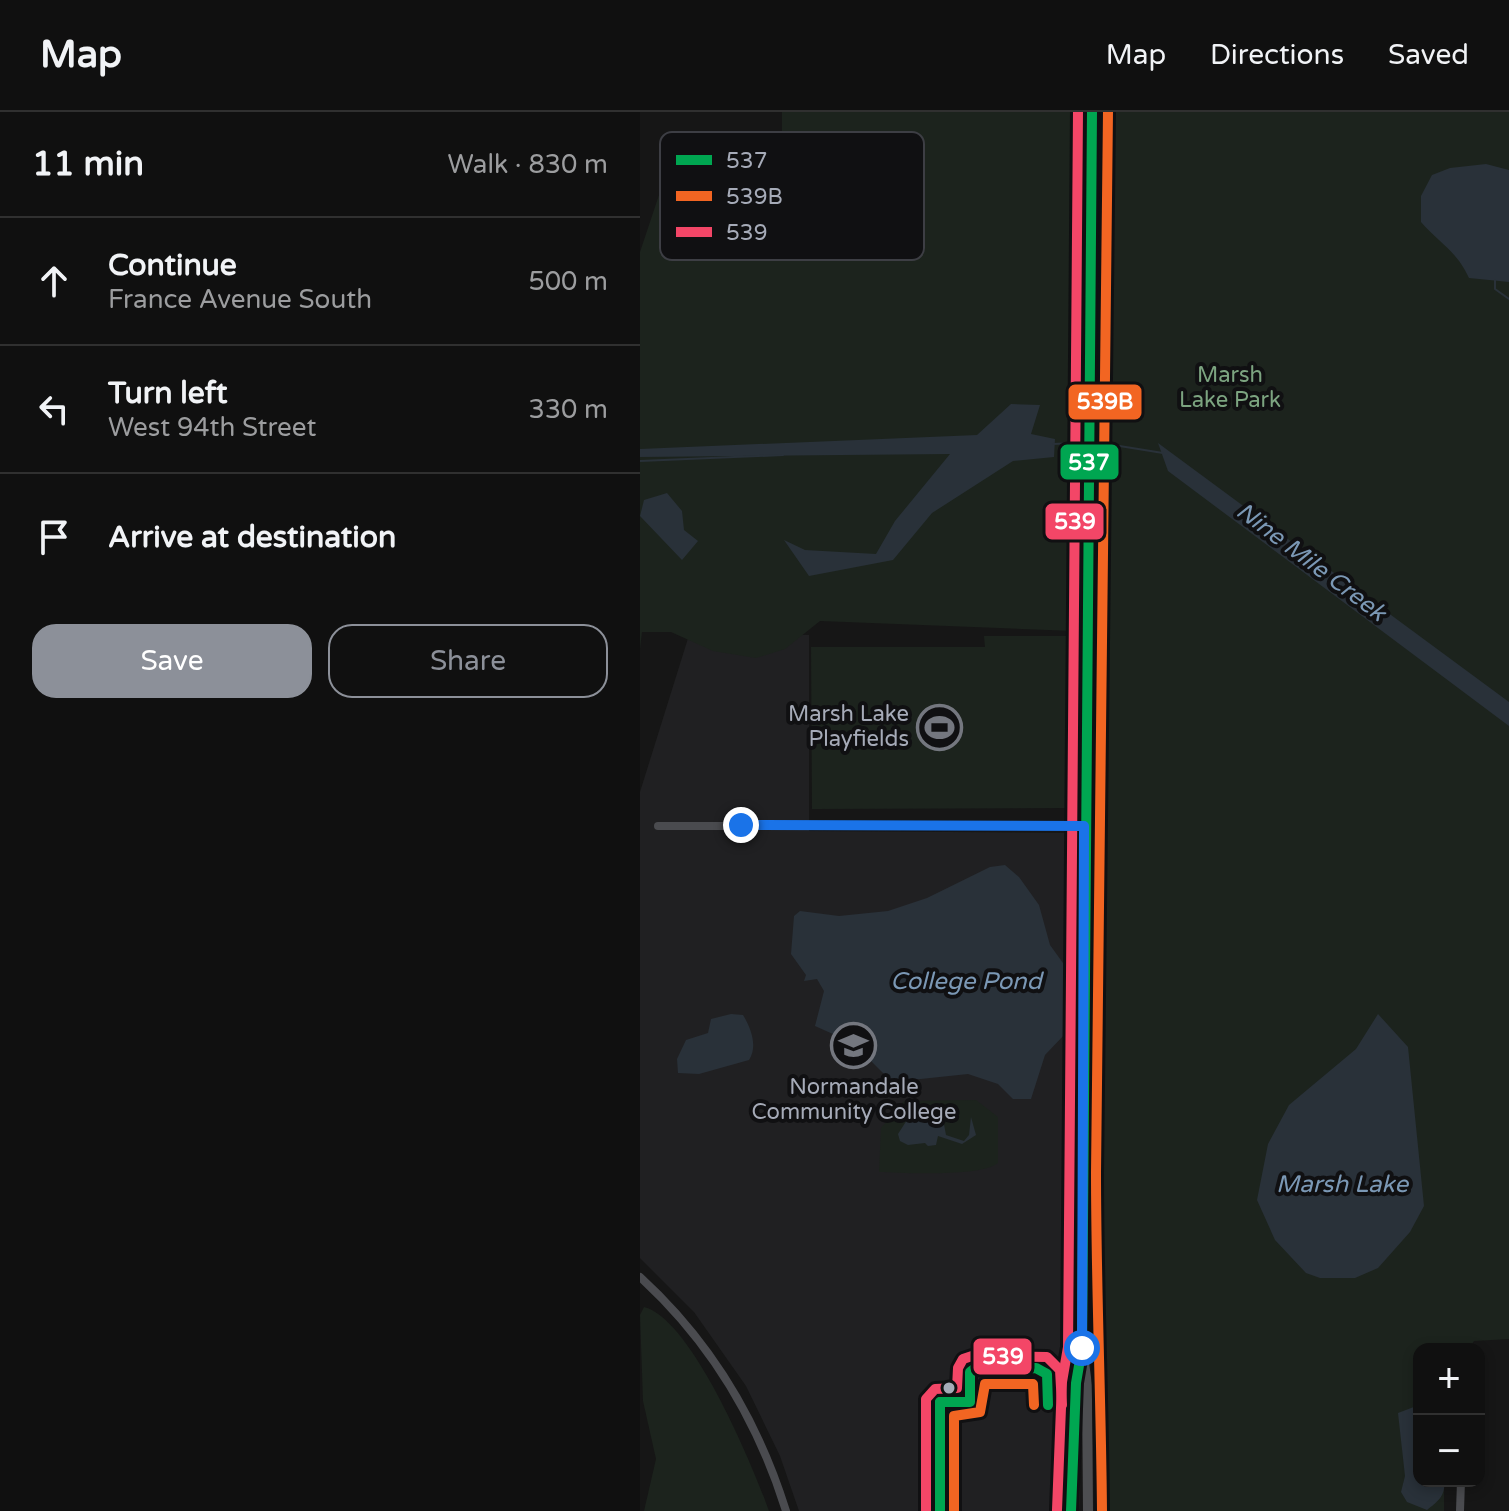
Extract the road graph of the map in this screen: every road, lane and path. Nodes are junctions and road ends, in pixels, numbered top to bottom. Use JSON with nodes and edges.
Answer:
{"nodes":[{"id":1,"x":1093,"y":113,"type":"edge"},
{"id":2,"x":658,"y":826,"type":"dead end"},
{"id":3,"x":1084,"y":826,"type":"junction"},
{"id":4,"x":640,"y":1277,"type":"edge"},
{"id":5,"x":1082,"y":1348,"type":"junction"},
{"id":6,"x":1461,"y":1487,"type":"edge"},
{"id":7,"x":1088,"y":1508,"type":"edge"},
{"id":8,"x":786,"y":1511,"type":"edge"},
{"id":9,"x":1072,"y":1511,"type":"edge"},
{"id":10,"x":1460,"y":1511,"type":"edge"}],
"edges":[{"from":1,"to":3,"type":"main road"},
{"from":2,"to":3,"type":"street"},
{"from":3,"to":5,"type":"main road"},
{"from":4,"to":8,"type":"street"},
{"from":5,"to":7,"type":"main road"},
{"from":5,"to":9,"type":"main road"},
{"from":6,"to":10,"type":"street"}]}
